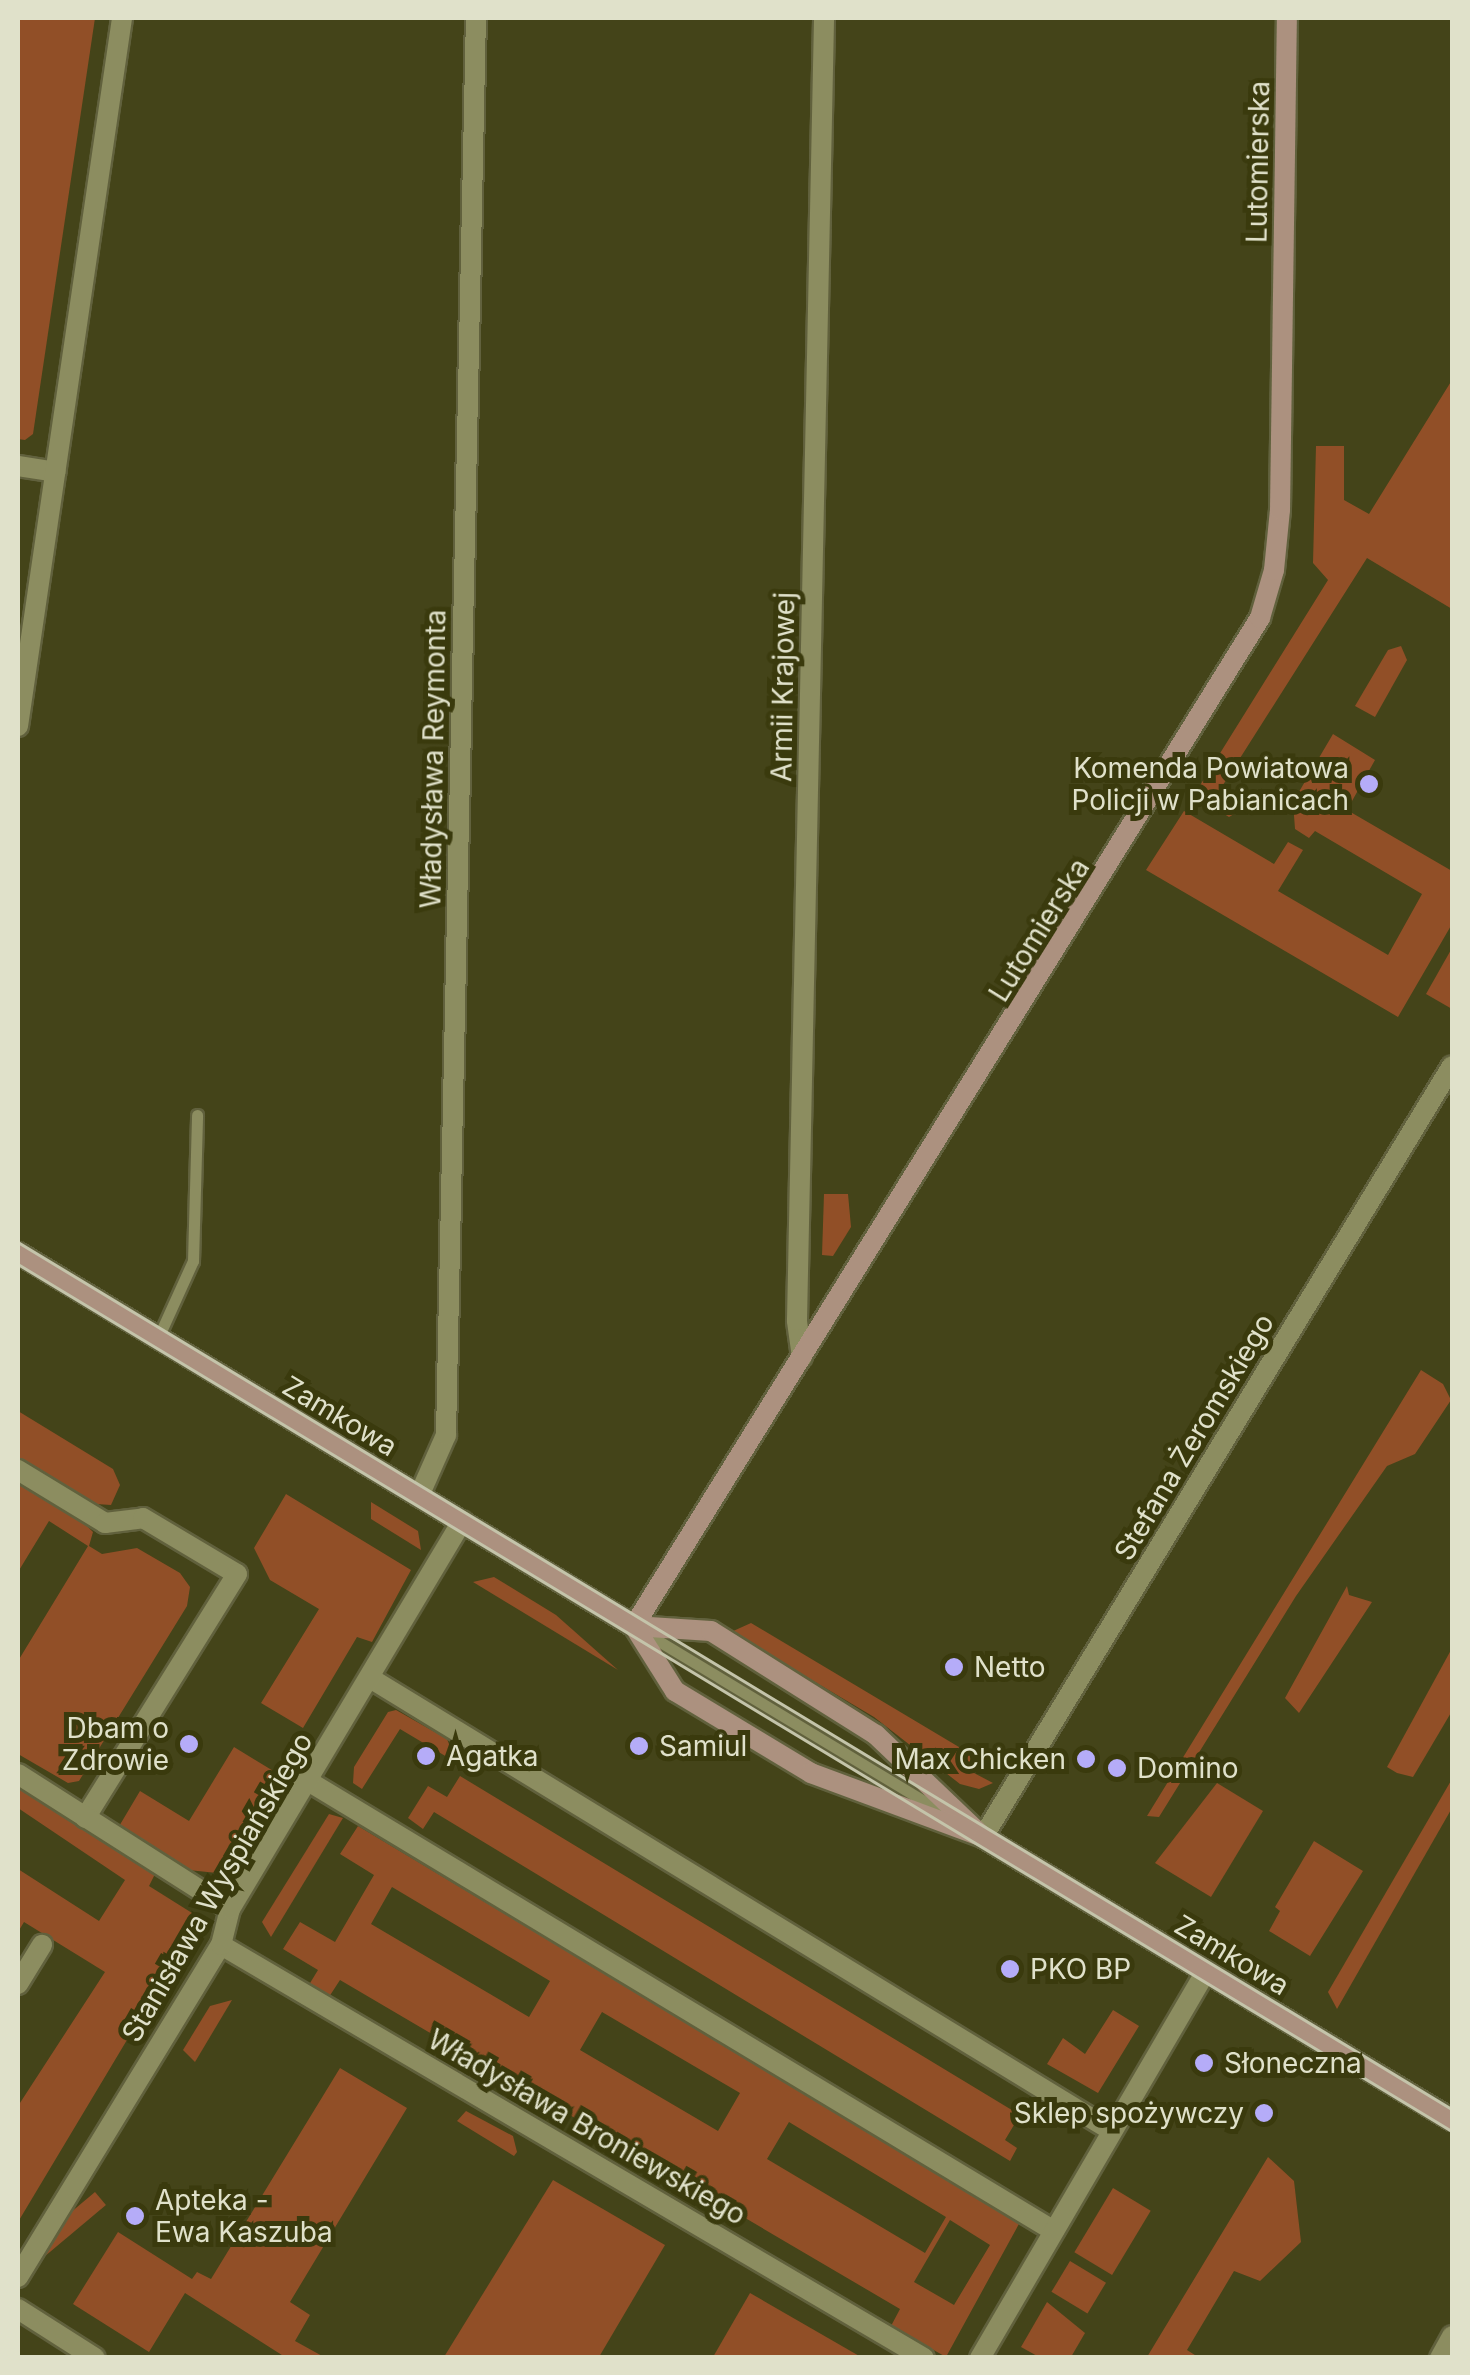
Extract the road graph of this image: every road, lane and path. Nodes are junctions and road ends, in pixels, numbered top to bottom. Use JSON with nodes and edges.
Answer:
{"nodes":[{"id":1,"x":122,"y":18,"type":"edge"},
{"id":2,"x":476,"y":18,"type":"edge"},
{"id":3,"x":824,"y":18,"type":"edge"},
{"id":4,"x":1288,"y":18,"type":"edge"},
{"id":5,"x":18,"y":466,"type":"edge"},
{"id":6,"x":56,"y":472,"type":"junction"},
{"id":7,"x":18,"y":726,"type":"edge"},
{"id":8,"x":1452,"y":1066,"type":"edge"},
{"id":9,"x":197,"y":1115,"type":"dead end"},
{"id":10,"x":18,"y":1254,"type":"edge"},
{"id":11,"x":158,"y":1338,"type":"junction"},
{"id":12,"x":802,"y":1357,"type":"junction"},
{"id":13,"x":18,"y":1470,"type":"edge"},
{"id":14,"x":419,"y":1496,"type":"junction"},
{"id":15,"x":462,"y":1522,"type":"junction"},
{"id":16,"x":634,"y":1626,"type":"junction"},
{"id":17,"x":370,"y":1678,"type":"junction"},
{"id":18,"x":18,"y":1774,"type":"edge"},
{"id":19,"x":308,"y":1781,"type":"junction"},
{"id":20,"x":85,"y":1818,"type":"junction"},
{"id":21,"x":983,"y":1837,"type":"junction"},
{"id":22,"x":230,"y":1909,"type":"junction"},
{"id":23,"x":42,"y":1945,"type":"dead end"},
{"id":24,"x":221,"y":1945,"type":"junction"},
{"id":25,"x":1206,"y":1972,"type":"junction"},
{"id":26,"x":18,"y":1984,"type":"edge"},
{"id":27,"x":1452,"y":2120,"type":"edge"},
{"id":28,"x":1112,"y":2131,"type":"junction"},
{"id":29,"x":1054,"y":2231,"type":"junction"},
{"id":30,"x":18,"y":2277,"type":"edge"},
{"id":31,"x":18,"y":2309,"type":"edge"},
{"id":32,"x":1452,"y":2336,"type":"edge"},
{"id":33,"x":96,"y":2358,"type":"edge"},
{"id":34,"x":924,"y":2358,"type":"edge"},
{"id":35,"x":980,"y":2358,"type":"edge"},
{"id":36,"x":1440,"y":2358,"type":"edge"}],
"edges":[{"from":1,"to":6,"type":"street"},
{"from":2,"to":14,"type":"street","name":"Władysława Reymonta"},
{"from":3,"to":12,"type":"street","name":"Armii Krajowej"},
{"from":4,"to":12,"type":"street","name":"Lutomierska"},
{"from":5,"to":6,"type":"street"},
{"from":6,"to":7,"type":"street"},
{"from":8,"to":21,"type":"street","name":"Stefana Żeromskiego"},
{"from":9,"to":11,"type":"lane"},
{"from":10,"to":11,"type":"street","name":"Zamkowa"},
{"from":11,"to":14,"type":"street","name":"Zamkowa"},
{"from":12,"to":16,"type":"street","name":"Lutomierska"},
{"from":13,"to":20,"type":"street"},
{"from":14,"to":15,"type":"street","name":"Zamkowa"},
{"from":15,"to":16,"type":"street","name":"Zamkowa"},
{"from":15,"to":17,"type":"street","name":"Stanisława Wyspiańskiego"},
{"from":16,"to":21,"type":"lane"},
{"from":16,"to":21,"type":"street","name":"Zamkowa"},
{"from":16,"to":21,"type":"street","name":"Zamkowa"},
{"from":17,"to":19,"type":"street","name":"Stanisława Wyspiańskiego"},
{"from":17,"to":28,"type":"street"},
{"from":18,"to":20,"type":"street"},
{"from":19,"to":22,"type":"street","name":"Stanisława Wyspiańskiego"},
{"from":19,"to":29,"type":"street"},
{"from":20,"to":22,"type":"street"},
{"from":21,"to":25,"type":"street","name":"Zamkowa"},
{"from":22,"to":24,"type":"street","name":"Stanisława Wyspiańskiego"},
{"from":23,"to":26,"type":"street"},
{"from":24,"to":30,"type":"street","name":"Stanisława Wyspiańskiego"},
{"from":24,"to":34,"type":"street","name":"Władysława Broniewskiego"},
{"from":25,"to":27,"type":"street","name":"Zamkowa"},
{"from":25,"to":28,"type":"street"},
{"from":28,"to":29,"type":"street"},
{"from":29,"to":35,"type":"street"},
{"from":31,"to":33,"type":"street"},
{"from":32,"to":36,"type":"street"}]}
